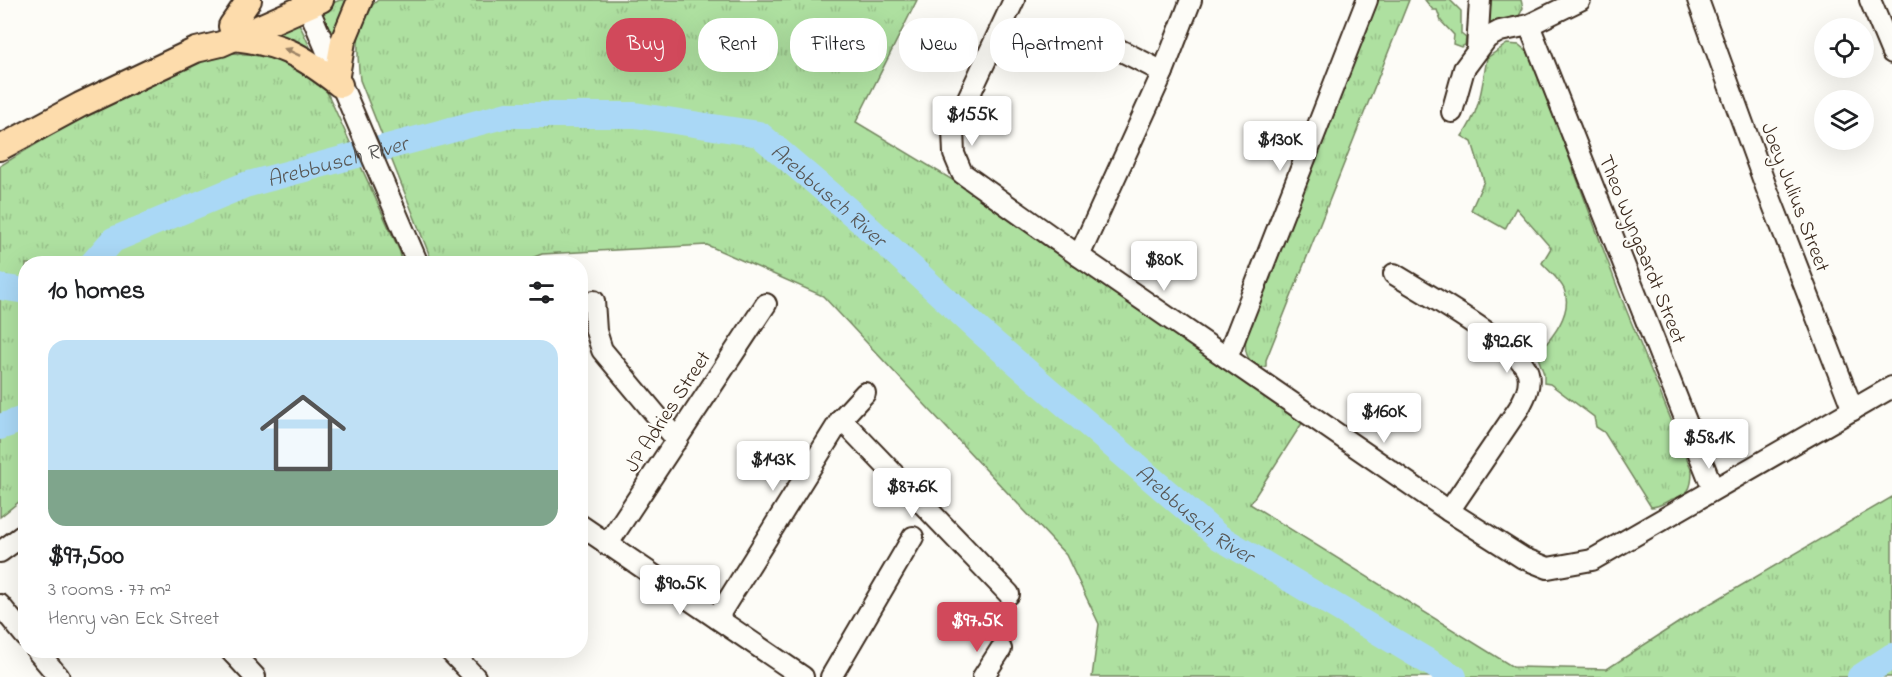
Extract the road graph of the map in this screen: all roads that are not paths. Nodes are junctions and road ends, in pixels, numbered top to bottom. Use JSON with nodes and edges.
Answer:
{"nodes":[{"id":1,"x":249,"y":0,"type":"edge"},
{"id":2,"x":360,"y":0,"type":"edge"},
{"id":3,"x":1014,"y":0,"type":"edge"},
{"id":4,"x":1191,"y":0,"type":"edge"},
{"id":5,"x":1367,"y":0,"type":"edge"},
{"id":6,"x":1480,"y":0,"type":"edge"},
{"id":7,"x":1580,"y":0,"type":"edge"},
{"id":8,"x":1698,"y":0,"type":"edge"},
{"id":9,"x":1870,"y":0,"type":"edge"},
{"id":10,"x":305,"y":1,"type":"edge"},
{"id":11,"x":1529,"y":26,"type":"junction"},
{"id":12,"x":232,"y":32,"type":"junction"},
{"id":13,"x":1477,"y":49,"type":"junction"},
{"id":14,"x":1125,"y":53,"type":"edge"},
{"id":15,"x":1892,"y":53,"type":"edge"},
{"id":16,"x":1163,"y":72,"type":"junction"},
{"id":17,"x":339,"y":80,"type":"junction"},
{"id":18,"x":1452,"y":112,"type":"dead end"},
{"id":19,"x":0,"y":148,"type":"edge"},
{"id":20,"x":415,"y":256,"type":"edge"},
{"id":21,"x":1079,"y":256,"type":"junction"},
{"id":22,"x":1394,"y":274,"type":"dead end"},
{"id":23,"x":594,"y":301,"type":"dead end"},
{"id":24,"x":766,"y":304,"type":"dead end"},
{"id":25,"x":1227,"y":358,"type":"junction"},
{"id":26,"x":1892,"y":387,"type":"edge"},
{"id":27,"x":865,"y":393,"type":"dead end"},
{"id":28,"x":1853,"y":410,"type":"junction"},
{"id":29,"x":841,"y":419,"type":"junction"},
{"id":30,"x":677,"y":440,"type":"junction"},
{"id":31,"x":1713,"y":489,"type":"junction"},
{"id":32,"x":1449,"y":511,"type":"junction"},
{"id":33,"x":588,"y":531,"type":"edge"},
{"id":34,"x":913,"y":537,"type":"dead end"},
{"id":35,"x":18,"y":539,"type":"edge"},
{"id":36,"x":608,"y":545,"type":"junction"},
{"id":37,"x":0,"y":552,"type":"edge"},
{"id":38,"x":1009,"y":594,"type":"dead end"},
{"id":39,"x":0,"y":605,"type":"edge"},
{"id":40,"x":717,"y":618,"type":"junction"},
{"id":41,"x":18,"y":627,"type":"edge"},
{"id":42,"x":1002,"y":649,"type":"dead end"},
{"id":43,"x":43,"y":658,"type":"edge"},
{"id":44,"x":237,"y":658,"type":"edge"},
{"id":45,"x":457,"y":658,"type":"edge"},
{"id":46,"x":59,"y":677,"type":"edge"},
{"id":47,"x":255,"y":677,"type":"edge"},
{"id":48,"x":475,"y":677,"type":"edge"},
{"id":49,"x":803,"y":677,"type":"edge"},
{"id":50,"x":831,"y":677,"type":"edge"},
{"id":51,"x":983,"y":677,"type":"edge"}],
"edges":[{"from":1,"to":12,"type":"main road"},
{"from":2,"to":17,"type":"main road"},
{"from":3,"to":21,"type":"street"},
{"from":4,"to":16,"type":"street"},
{"from":5,"to":25,"type":"street"},
{"from":6,"to":13,"type":"street"},
{"from":7,"to":11,"type":"street"},
{"from":8,"to":28,"type":"street","name":"Joey Julius Street"},
{"from":9,"to":15,"type":"street"},
{"from":10,"to":12,"type":"main road"},
{"from":10,"to":17,"type":"street"},
{"from":11,"to":13,"type":"street"},
{"from":11,"to":31,"type":"street","name":"Theo Wyngaardt Street"},
{"from":17,"to":12,"type":"main road","one_way":true},
{"from":12,"to":19,"type":"main road"},
{"from":13,"to":18,"type":"street"},
{"from":14,"to":16,"type":"street"},
{"from":16,"to":21,"type":"street"},
{"from":17,"to":20,"type":"street"},
{"from":21,"to":25,"type":"street"},
{"from":22,"to":32,"type":"street"},
{"from":23,"to":30,"type":"street"},
{"from":24,"to":30,"type":"street","name":"JP Adries Street"},
{"from":25,"to":32,"type":"street"},
{"from":26,"to":28,"type":"street"},
{"from":27,"to":29,"type":"street"},
{"from":28,"to":31,"type":"street"},
{"from":29,"to":38,"type":"street"},
{"from":29,"to":40,"type":"street"},
{"from":30,"to":36,"type":"street","name":"JP Adries Street"},
{"from":31,"to":32,"type":"street"},
{"from":33,"to":36,"type":"street"},
{"from":34,"to":50,"type":"street"},
{"from":35,"to":37,"type":"street"},
{"from":36,"to":40,"type":"street"},
{"from":39,"to":41,"type":"street"},
{"from":40,"to":49,"type":"street"},
{"from":42,"to":51,"type":"street"},
{"from":43,"to":46,"type":"street"},
{"from":44,"to":47,"type":"street"},
{"from":45,"to":48,"type":"street"}]}
